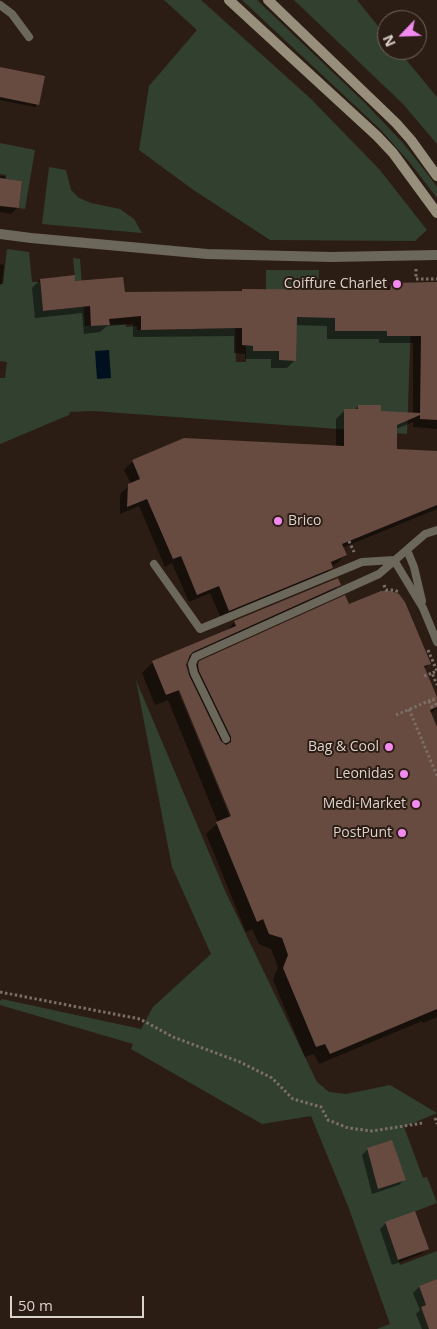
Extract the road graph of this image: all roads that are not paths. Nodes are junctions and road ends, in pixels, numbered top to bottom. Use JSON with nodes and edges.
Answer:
{"nodes":[{"id":1,"x":229,"y":0,"type":"edge"},
{"id":2,"x":268,"y":0,"type":"edge"},
{"id":3,"x":0,"y":5,"type":"edge"},
{"id":4,"x":29,"y":37,"type":"dead end"},
{"id":5,"x":437,"y":176,"type":"edge"},
{"id":6,"x":437,"y":213,"type":"edge"},
{"id":7,"x":0,"y":234,"type":"edge"},
{"id":8,"x":437,"y":254,"type":"edge"},
{"id":9,"x":437,"y":530,"type":"edge"},
{"id":10,"x":407,"y":550,"type":"junction"},
{"id":11,"x":394,"y":560,"type":"junction"},
{"id":12,"x":154,"y":564,"type":"dead end"},
{"id":13,"x":423,"y":608,"type":"junction"},
{"id":14,"x":437,"y":642,"type":"edge"},
{"id":15,"x":226,"y":739,"type":"dead end"}],
"edges":[{"from":1,"to":6,"type":"main road"},
{"from":2,"to":5,"type":"main road"},
{"from":3,"to":4,"type":"lane"},
{"from":7,"to":8,"type":"street"},
{"from":9,"to":10,"type":"lane"},
{"from":10,"to":11,"type":"lane"},
{"from":10,"to":13,"type":"lane"},
{"from":11,"to":12,"type":"lane"},
{"from":11,"to":13,"type":"lane"},
{"from":11,"to":15,"type":"lane"},
{"from":13,"to":14,"type":"lane"}]}
